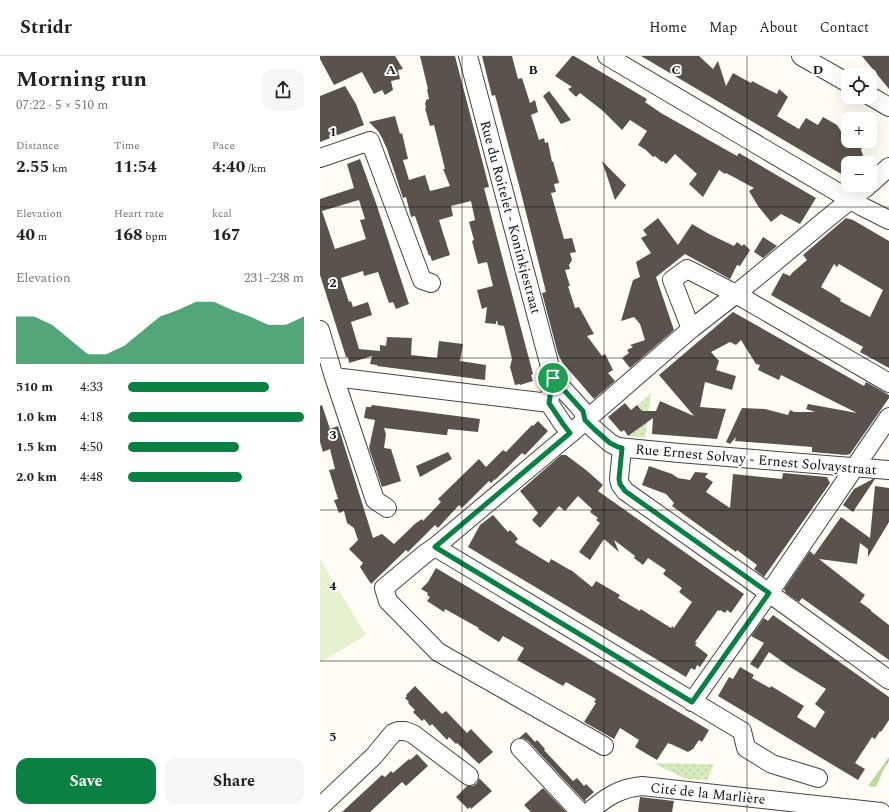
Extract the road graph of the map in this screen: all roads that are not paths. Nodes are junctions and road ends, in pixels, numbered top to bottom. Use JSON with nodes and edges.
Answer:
{"nodes":[{"id":1,"x":468,"y":56,"type":"edge"},
{"id":2,"x":607,"y":56,"type":"edge"},
{"id":3,"x":801,"y":56,"type":"edge"},
{"id":4,"x":841,"y":79,"type":"edge"},
{"id":5,"x":877,"y":100,"type":"edge"},
{"id":6,"x":889,"y":107,"type":"edge"},
{"id":7,"x":320,"y":158,"type":"edge"},
{"id":8,"x":889,"y":167,"type":"edge"},
{"id":9,"x":877,"y":178,"type":"edge"},
{"id":10,"x":860,"y":192,"type":"edge"},
{"id":11,"x":851,"y":199,"type":"junction"},
{"id":12,"x":889,"y":220,"type":"edge"},
{"id":13,"x":431,"y":283,"type":"dead end"},
{"id":14,"x":736,"y":294,"type":"junction"},
{"id":15,"x":320,"y":330,"type":"edge"},
{"id":16,"x":691,"y":330,"type":"junction"},
{"id":17,"x":334,"y":377,"type":"junction"},
{"id":18,"x":553,"y":378,"type":"junction"},
{"id":19,"x":889,"y":383,"type":"edge"},
{"id":20,"x":549,"y":403,"type":"junction"},
{"id":21,"x":889,"y":417,"type":"edge"},
{"id":22,"x":585,"y":420,"type":"junction"},
{"id":23,"x":570,"y":433,"type":"junction"},
{"id":24,"x":622,"y":448,"type":"junction"},
{"id":25,"x":855,"y":467,"type":"junction"},
{"id":26,"x":889,"y":470,"type":"edge"},
{"id":27,"x":387,"y":508,"type":"dead end"},
{"id":28,"x":435,"y":547,"type":"junction"},
{"id":29,"x":769,"y":593,"type":"junction"},
{"id":30,"x":889,"y":680,"type":"edge"},
{"id":31,"x":692,"y":702,"type":"junction"},
{"id":32,"x":604,"y":746,"type":"dead end"},
{"id":33,"x":520,"y":748,"type":"dead end"},
{"id":34,"x":469,"y":776,"type":"dead end"},
{"id":35,"x":818,"y":778,"type":"dead end"},
{"id":36,"x":320,"y":807,"type":"edge"},
{"id":37,"x":580,"y":812,"type":"edge"},
{"id":38,"x":589,"y":812,"type":"edge"},
{"id":39,"x":881,"y":812,"type":"edge"}],
"edges":[{"from":1,"to":18,"type":"street","name":"Rue du Roitelet - Koninkjestraat"},
{"from":2,"to":11,"type":"street"},
{"from":3,"to":4,"type":"street"},
{"from":5,"to":6,"type":"street"},
{"from":7,"to":13,"type":"street"},
{"from":8,"to":9,"type":"street"},
{"from":10,"to":11,"type":"street"},
{"from":11,"to":12,"type":"street"},
{"from":11,"to":14,"type":"street"},
{"from":14,"to":16,"type":"street"},
{"from":14,"to":16,"type":"street"},
{"from":14,"to":19,"type":"street"},
{"from":15,"to":17,"type":"street"},
{"from":16,"to":22,"type":"street"},
{"from":17,"to":20,"type":"street"},
{"from":17,"to":27,"type":"street"},
{"from":18,"to":20,"type":"street","name":"Rue du Roitelet - Koninkjestraat"},
{"from":18,"to":22,"type":"street","name":"Rue du Roitelet - Koninkjestraat"},
{"from":20,"to":23,"type":"street"},
{"from":21,"to":25,"type":"street"},
{"from":22,"to":23,"type":"street"},
{"from":22,"to":24,"type":"street","name":"Rue du Roitelet - Koninkjestraat"},
{"from":23,"to":28,"type":"street"},
{"from":24,"to":25,"type":"street","name":"Rue Ernest Solvay - Ernest Solvaystraat"},
{"from":24,"to":29,"type":"street"},
{"from":25,"to":26,"type":"street","name":"Rue Ernest Solvay - Ernest Solvaystraat"},
{"from":25,"to":29,"type":"street"},
{"from":28,"to":31,"type":"street"},
{"from":28,"to":32,"type":"street"},
{"from":29,"to":30,"type":"street"},
{"from":29,"to":31,"type":"street"},
{"from":31,"to":35,"type":"street"},
{"from":33,"to":37,"type":"street"},
{"from":34,"to":36,"type":"street"},
{"from":38,"to":39,"type":"street","name":"Cité de la Marlière"}]}
